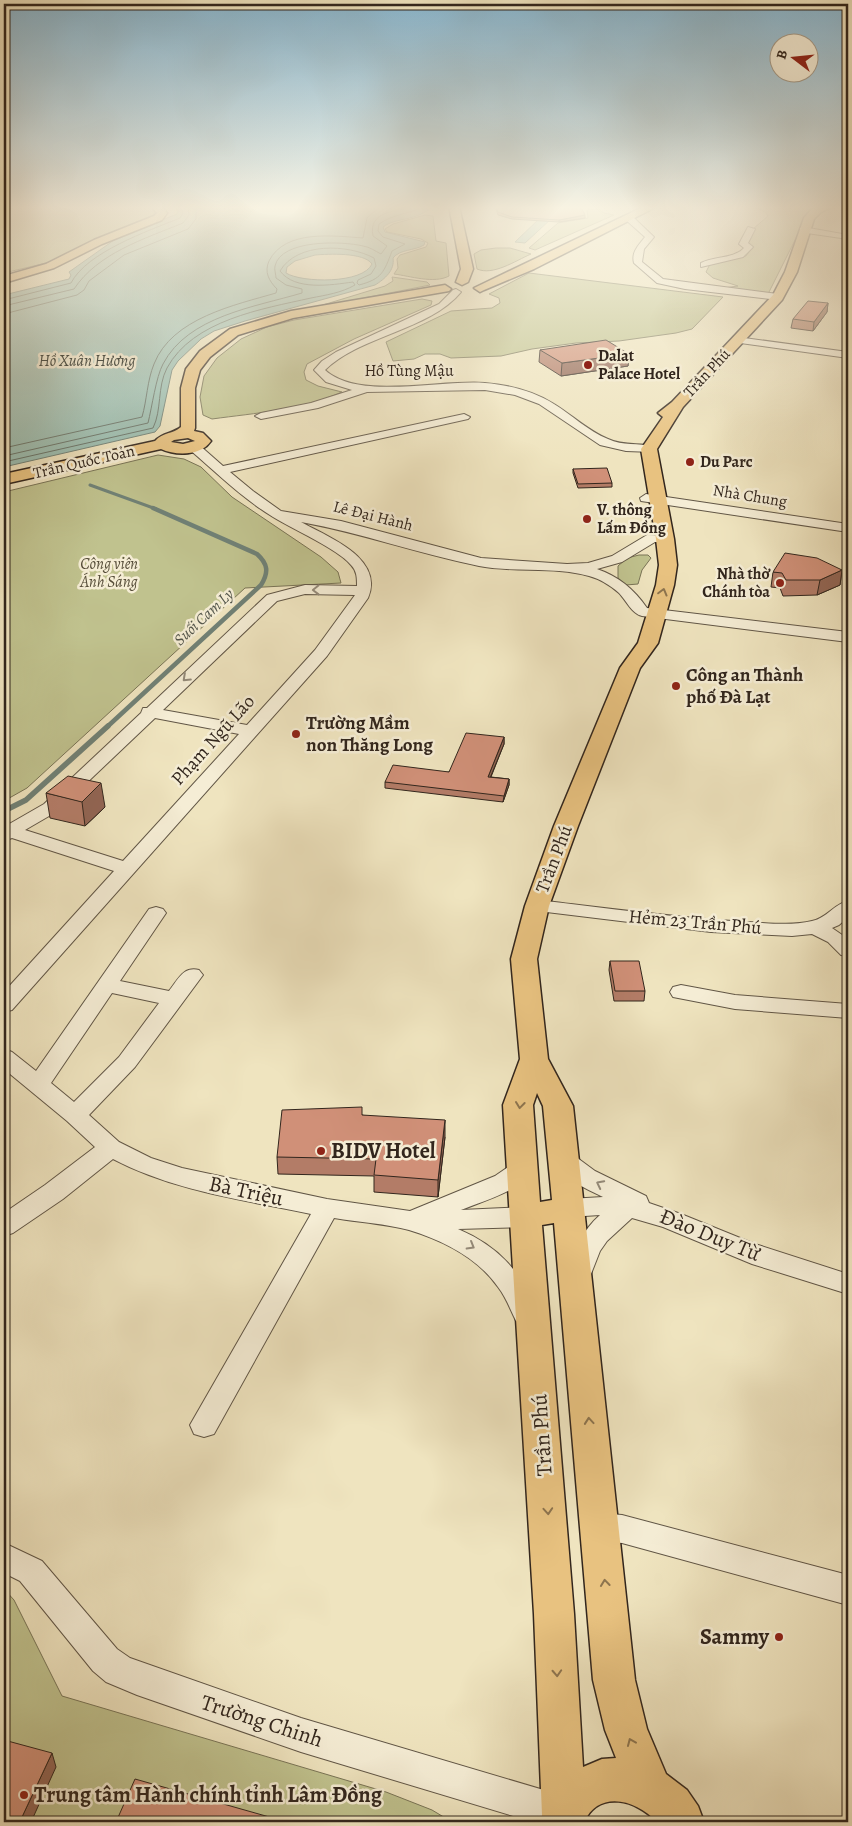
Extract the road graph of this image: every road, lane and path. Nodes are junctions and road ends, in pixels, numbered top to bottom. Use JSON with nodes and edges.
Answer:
{"nodes":[{"id":1,"x":437,"y":291,"type":"edge"},
{"id":2,"x":458,"y":291,"type":"edge"},
{"id":3,"x":729,"y":291,"type":"edge"},
{"id":4,"x":780,"y":291,"type":"edge"},
{"id":5,"x":778,"y":297,"type":"junction"},
{"id":6,"x":741,"y":336,"type":"junction"},
{"id":7,"x":848,"y":345,"type":"edge"},
{"id":8,"x":848,"y":355,"type":"edge"},
{"id":9,"x":367,"y":389,"type":"junction"},
{"id":10,"x":261,"y":416,"type":"dead end"},
{"id":11,"x":464,"y":417,"type":"dead end"},
{"id":12,"x":181,"y":434,"type":"junction"},
{"id":13,"x":164,"y":444,"type":"junction"},
{"id":14,"x":194,"y":447,"type":"junction"},
{"id":15,"x":642,"y":449,"type":"junction"},
{"id":16,"x":221,"y":470,"type":"junction"},
{"id":17,"x":4,"y":479,"type":"edge"},
{"id":18,"x":652,"y":499,"type":"junction"},
{"id":19,"x":277,"y":514,"type":"junction"},
{"id":20,"x":848,"y":528,"type":"edge"},
{"id":21,"x":659,"y":538,"type":"junction"},
{"id":22,"x":567,"y":568,"type":"junction"},
{"id":23,"x":364,"y":591,"type":"junction"},
{"id":24,"x":649,"y":613,"type":"junction"},
{"id":25,"x":848,"y":637,"type":"edge"},
{"id":26,"x":150,"y":712,"type":"junction"},
{"id":27,"x":250,"y":731,"type":"junction"},
{"id":28,"x":8,"y":834,"type":"edge"},
{"id":29,"x":127,"y":869,"type":"junction"},
{"id":30,"x":537,"y":906,"type":"junction"},
{"id":31,"x":848,"y":907,"type":"edge"},
{"id":32,"x":156,"y":913,"type":"dead end"},
{"id":33,"x":815,"y":927,"type":"junction"},
{"id":34,"x":848,"y":950,"type":"edge"},
{"id":35,"x":192,"y":975,"type":"dead end"},
{"id":36,"x":106,"y":985,"type":"junction"},
{"id":37,"x":681,"y":992,"type":"dead end"},
{"id":38,"x":172,"y":999,"type":"junction"},
{"id":39,"x":4,"y":1005,"type":"edge"},
{"id":40,"x":848,"y":1011,"type":"edge"},
{"id":41,"x":4,"y":1057,"type":"edge"},
{"id":42,"x":534,"y":1059,"type":"junction"},
{"id":43,"x":38,"y":1084,"type":"junction"},
{"id":44,"x":75,"y":1115,"type":"junction"},
{"id":45,"x":111,"y":1148,"type":"junction"},
{"id":46,"x":563,"y":1160,"type":"junction"},
{"id":47,"x":523,"y":1169,"type":"junction"},
{"id":48,"x":630,"y":1207,"type":"junction"},
{"id":49,"x":327,"y":1208,"type":"junction"},
{"id":50,"x":569,"y":1208,"type":"junction"},
{"id":51,"x":659,"y":1214,"type":"junction"},
{"id":52,"x":526,"y":1217,"type":"junction"},
{"id":53,"x":410,"y":1221,"type":"junction"},
{"id":54,"x":4,"y":1226,"type":"edge"},
{"id":55,"x":848,"y":1284,"type":"edge"},
{"id":56,"x":577,"y":1289,"type":"junction"},
{"id":57,"x":536,"y":1343,"type":"junction"},
{"id":58,"x":204,"y":1425,"type":"dead end"},
{"id":59,"x":599,"y":1527,"type":"junction"},
{"id":60,"x":4,"y":1556,"type":"edge"},
{"id":61,"x":848,"y":1590,"type":"edge"},
{"id":62,"x":672,"y":1808,"type":"edge"},
{"id":63,"x":562,"y":1818,"type":"edge"}],
"edges":[{"from":1,"to":12,"type":"main road"},
{"from":2,"to":9,"type":"street","name":"Hồ Tùng Mậu"},
{"from":3,"to":5,"type":"street"},
{"from":4,"to":5,"type":"main road"},
{"from":5,"to":6,"type":"main road","name":"Trần Phú"},
{"from":6,"to":7,"type":"street"},
{"from":6,"to":8,"type":"street"},
{"from":6,"to":15,"type":"main road","name":"Trần Phú"},
{"from":9,"to":10,"type":"street"},
{"from":9,"to":15,"type":"street","name":"Hồ Tùng Mậu"},
{"from":11,"to":16,"type":"street"},
{"from":12,"to":13,"type":"main road"},
{"from":12,"to":14,"type":"main road"},
{"from":13,"to":14,"type":"main road"},
{"from":13,"to":17,"type":"main road","name":"Trần Quốc Toản"},
{"from":14,"to":16,"type":"street","name":"Lê Đại Hành"},
{"from":15,"to":18,"type":"main road","name":"Trần Phú"},
{"from":16,"to":19,"type":"street","name":"Lê Đại Hành"},
{"from":18,"to":20,"type":"street","name":"Nhà Chung"},
{"from":18,"to":21,"type":"main road","name":"Trần Phú"},
{"from":19,"to":22,"type":"street","name":"Lê Đại Hành"},
{"from":19,"to":23,"type":"street"},
{"from":21,"to":22,"type":"street","name":"Lê Đại Hành"},
{"from":21,"to":24,"type":"main road","name":"Trần Phú"},
{"from":22,"to":24,"type":"street","name":"Lê Đại Hành"},
{"from":23,"to":26,"type":"street","one_way":true},
{"from":23,"to":27,"type":"street","name":"Phạm Ngũ Lão"},
{"from":24,"to":25,"type":"street"},
{"from":24,"to":30,"type":"main road","name":"Trần Phú"},
{"from":26,"to":27,"type":"street"},
{"from":26,"to":28,"type":"street"},
{"from":27,"to":29,"type":"street","name":"Phạm Ngũ Lão"},
{"from":28,"to":29,"type":"street"},
{"from":29,"to":39,"type":"street","name":"Phạm Ngũ Lão"},
{"from":30,"to":33,"type":"street","name":"Hẻm 23 Trần Phú"},
{"from":30,"to":42,"type":"main road","name":"Trần Phú"},
{"from":31,"to":33,"type":"street","name":"Hẻm 23 Trần Phú"},
{"from":32,"to":36,"type":"street"},
{"from":33,"to":34,"type":"street"},
{"from":35,"to":38,"type":"street"},
{"from":36,"to":38,"type":"street"},
{"from":36,"to":43,"type":"street"},
{"from":37,"to":40,"type":"street"},
{"from":38,"to":44,"type":"street"},
{"from":41,"to":43,"type":"street","name":"Bà Triệu"},
{"from":42,"to":46,"type":"main road","name":"Trần Phú"},
{"from":42,"to":47,"type":"main road","name":"Trần Phú","one_way":true},
{"from":43,"to":44,"type":"street","name":"Bà Triệu"},
{"from":44,"to":45,"type":"street","name":"Bà Triệu"},
{"from":45,"to":49,"type":"street","name":"Bà Triệu"},
{"from":45,"to":54,"type":"street"},
{"from":46,"to":50,"type":"main road","name":"Trần Phú"},
{"from":51,"to":46,"type":"street","one_way":true},
{"from":47,"to":52,"type":"main road","name":"Trần Phú"},
{"from":47,"to":53,"type":"street"},
{"from":48,"to":50,"type":"street","name":"Đào Duy Từ"},
{"from":48,"to":51,"type":"street","name":"Đào Duy Từ"},
{"from":48,"to":56,"type":"street"},
{"from":49,"to":53,"type":"street","name":"Bà Triệu"},
{"from":49,"to":58,"type":"street"},
{"from":50,"to":52,"type":"main road"},
{"from":50,"to":56,"type":"main road","name":"Trần Phú"},
{"from":51,"to":55,"type":"street","name":"Đào Duy Từ"},
{"from":52,"to":53,"type":"street","name":"Bà Triệu"},
{"from":52,"to":57,"type":"main road","name":"Trần Phú"},
{"from":53,"to":57,"type":"street","one_way":true},
{"from":59,"to":56,"type":"main road","name":"Trần Phú","one_way":true},
{"from":57,"to":63,"type":"main road","name":"Trần Phú","one_way":true},
{"from":59,"to":61,"type":"street"},
{"from":62,"to":59,"type":"main road","name":"Trần Phú","one_way":true},
{"from":60,"to":63,"type":"street","name":"Trường Chinh"},
{"from":62,"to":63,"type":"main road"}]}
